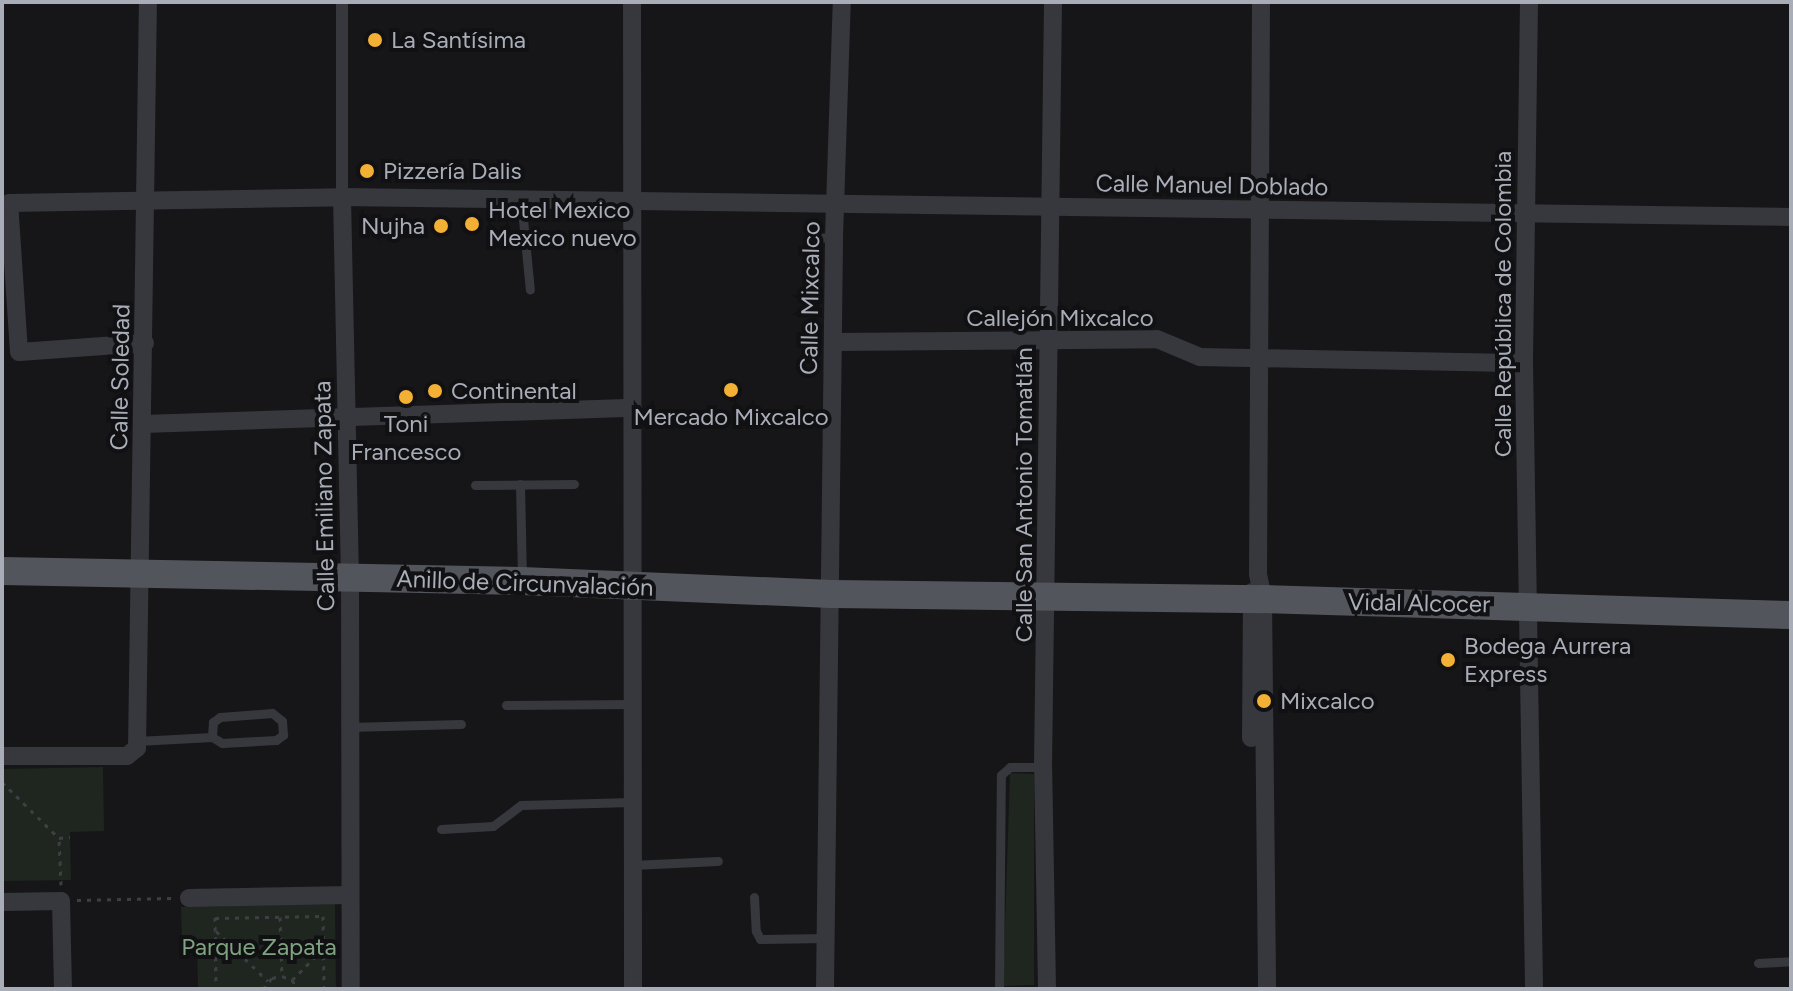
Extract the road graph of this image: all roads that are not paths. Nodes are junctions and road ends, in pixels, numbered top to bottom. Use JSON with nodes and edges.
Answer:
{"nodes":[{"id":1,"x":148,"y":2,"type":"edge"},
{"id":2,"x":342,"y":2,"type":"edge"},
{"id":3,"x":632,"y":2,"type":"edge"},
{"id":4,"x":842,"y":2,"type":"edge"},
{"id":5,"x":1053,"y":2,"type":"edge"},
{"id":6,"x":1261,"y":2,"type":"edge"},
{"id":7,"x":1529,"y":2,"type":"edge"},
{"id":8,"x":342,"y":197,"type":"junction"},
{"id":9,"x":147,"y":199,"type":"junction"},
{"id":10,"x":521,"y":199,"type":"junction"},
{"id":11,"x":631,"y":202,"type":"junction"},
{"id":12,"x":835,"y":206,"type":"junction"},
{"id":13,"x":1049,"y":207,"type":"junction"},
{"id":14,"x":1261,"y":210,"type":"junction"},
{"id":15,"x":1527,"y":213,"type":"junction"},
{"id":16,"x":1791,"y":217,"type":"edge"},
{"id":17,"x":834,"y":237,"type":"junction"},
{"id":18,"x":814,"y":238,"type":"dead end"},
{"id":19,"x":530,"y":290,"type":"dead end"},
{"id":20,"x":1049,"y":340,"type":"junction"},
{"id":21,"x":833,"y":342,"type":"junction"},
{"id":22,"x":145,"y":343,"type":"junction"},
{"id":23,"x":1261,"y":358,"type":"junction"},
{"id":24,"x":1524,"y":363,"type":"junction"},
{"id":25,"x":633,"y":408,"type":"junction"},
{"id":26,"x":347,"y":416,"type":"junction"},
{"id":27,"x":143,"y":424,"type":"junction"},
{"id":28,"x":520,"y":484,"type":"junction"},
{"id":29,"x":574,"y":484,"type":"dead end"},
{"id":30,"x":475,"y":485,"type":"dead end"},
{"id":31,"x":2,"y":571,"type":"edge"},
{"id":32,"x":140,"y":574,"type":"junction"},
{"id":33,"x":350,"y":578,"type":"junction"},
{"id":34,"x":522,"y":581,"type":"junction"},
{"id":35,"x":632,"y":585,"type":"junction"},
{"id":36,"x":1257,"y":591,"type":"junction"},
{"id":37,"x":832,"y":594,"type":"junction"},
{"id":38,"x":1048,"y":595,"type":"junction"},
{"id":39,"x":1529,"y":606,"type":"junction"},
{"id":40,"x":1791,"y":615,"type":"edge"},
{"id":41,"x":633,"y":704,"type":"junction"},
{"id":42,"x":506,"y":705,"type":"dead end"},
{"id":43,"x":461,"y":724,"type":"dead end"},
{"id":44,"x":349,"y":727,"type":"junction"},
{"id":45,"x":212,"y":737,"type":"junction"},
{"id":46,"x":136,"y":747,"type":"junction"},
{"id":47,"x":2,"y":756,"type":"edge"},
{"id":48,"x":1043,"y":767,"type":"junction"},
{"id":49,"x":632,"y":802,"type":"junction"},
{"id":50,"x":441,"y":829,"type":"dead end"},
{"id":51,"x":718,"y":861,"type":"dead end"},
{"id":52,"x":632,"y":865,"type":"junction"},
{"id":53,"x":350,"y":895,"type":"junction"},
{"id":54,"x":754,"y":897,"type":"dead end"},
{"id":55,"x":189,"y":898,"type":"road end"},
{"id":56,"x":2,"y":902,"type":"edge"},
{"id":57,"x":826,"y":938,"type":"junction"},
{"id":58,"x":1791,"y":961,"type":"edge"},
{"id":59,"x":1758,"y":963,"type":"dead end"},
{"id":60,"x":63,"y":989,"type":"edge"},
{"id":61,"x":351,"y":989,"type":"edge"},
{"id":62,"x":633,"y":989,"type":"edge"},
{"id":63,"x":825,"y":989,"type":"edge"},
{"id":64,"x":999,"y":989,"type":"edge"},
{"id":65,"x":1047,"y":989,"type":"edge"},
{"id":66,"x":1254,"y":989,"type":"edge"},
{"id":67,"x":1267,"y":989,"type":"edge"},
{"id":68,"x":1534,"y":989,"type":"edge"}],
"edges":[{"from":1,"to":9,"type":"street","name":"Calle Soledad"},
{"from":2,"to":8,"type":"street","name":"Calle Emiliano Zapata"},
{"from":3,"to":11,"type":"street"},
{"from":4,"to":12,"type":"street","name":"Calle Mixcalco"},
{"from":5,"to":13,"type":"street","name":"Calle San Antonio Tomatlán"},
{"from":6,"to":14,"type":"street"},
{"from":7,"to":15,"type":"street","name":"Calle República de Colombia"},
{"from":8,"to":9,"type":"street","name":"Calle Manuel Doblado"},
{"from":8,"to":10,"type":"street","name":"Calle Manuel Doblado"},
{"from":8,"to":26,"type":"street","name":"Calle Emiliano Zapata"},
{"from":9,"to":22,"type":"street","name":"Calle Soledad"},
{"from":9,"to":22,"type":"street","name":"Calle Manuel Doblado"},
{"from":10,"to":11,"type":"street","name":"Calle Manuel Doblado"},
{"from":10,"to":19,"type":"lane"},
{"from":11,"to":12,"type":"street","name":"Calle Manuel Doblado"},
{"from":11,"to":25,"type":"street"},
{"from":12,"to":13,"type":"street","name":"Calle Manuel Doblado"},
{"from":12,"to":17,"type":"street","name":"Calle Mixcalco"},
{"from":13,"to":14,"type":"street","name":"Calle Manuel Doblado"},
{"from":13,"to":20,"type":"street","name":"Calle San Antonio Tomatlán"},
{"from":14,"to":15,"type":"street","name":"Calle Manuel Doblado"},
{"from":14,"to":23,"type":"street"},
{"from":15,"to":16,"type":"street","name":"Calle Manuel Doblado"},
{"from":15,"to":24,"type":"street","name":"Calle República de Colombia"},
{"from":17,"to":18,"type":"lane"},
{"from":17,"to":21,"type":"street","name":"Calle Mixcalco"},
{"from":20,"to":21,"type":"street","name":"Callejón Mixcalco"},
{"from":20,"to":23,"type":"street","name":"Callejón Mixcalco"},
{"from":20,"to":38,"type":"street","name":"Calle San Antonio Tomatlán"},
{"from":21,"to":37,"type":"street","name":"Calle Mixcalco"},
{"from":22,"to":27,"type":"street","name":"Calle Soledad"},
{"from":23,"to":24,"type":"street","name":"Callejón Mixcalco"},
{"from":23,"to":36,"type":"street"},
{"from":24,"to":39,"type":"street","name":"Calle República de Colombia"},
{"from":25,"to":26,"type":"street"},
{"from":25,"to":35,"type":"street"},
{"from":26,"to":27,"type":"street"},
{"from":26,"to":33,"type":"street","name":"Calle Emiliano Zapata"},
{"from":27,"to":32,"type":"street","name":"Calle Soledad"},
{"from":28,"to":29,"type":"lane"},
{"from":28,"to":30,"type":"lane"},
{"from":28,"to":34,"type":"lane"},
{"from":31,"to":32,"type":"main road","name":"Anillo de Circunvalación"},
{"from":32,"to":33,"type":"main road","name":"Anillo de Circunvalación"},
{"from":32,"to":46,"type":"street","name":"Calle Soledad"},
{"from":33,"to":34,"type":"main road","name":"Anillo de Circunvalación"},
{"from":33,"to":44,"type":"street","name":"Calle Emiliano Zapata"},
{"from":34,"to":35,"type":"main road","name":"Anillo de Circunvalación"},
{"from":35,"to":37,"type":"main road","name":"Anillo de Circunvalación"},
{"from":35,"to":41,"type":"street"},
{"from":36,"to":38,"type":"main road","name":"Vidal Alcocer"},
{"from":36,"to":39,"type":"main road","name":"Vidal Alcocer"},
{"from":36,"to":66,"type":"street"},
{"from":36,"to":67,"type":"street"},
{"from":37,"to":38,"type":"main road","name":"Anillo de Circunvalación"},
{"from":37,"to":57,"type":"street","name":"Calle Mixcalco"},
{"from":38,"to":48,"type":"street","name":"Calle San Antonio Tomatlán"},
{"from":39,"to":40,"type":"main road","name":"Vidal Alcocer"},
{"from":39,"to":68,"type":"street","name":"Calle República de Colombia"},
{"from":41,"to":42,"type":"lane"},
{"from":41,"to":49,"type":"street"},
{"from":43,"to":44,"type":"lane"},
{"from":44,"to":53,"type":"street","name":"Calle Emiliano Zapata"},
{"from":45,"to":45,"type":"lane"},
{"from":45,"to":46,"type":"lane"},
{"from":46,"to":47,"type":"street"},
{"from":48,"to":64,"type":"lane"},
{"from":48,"to":65,"type":"street","name":"Calle San Antonio Tomatlán"},
{"from":49,"to":50,"type":"lane"},
{"from":49,"to":52,"type":"street"},
{"from":51,"to":52,"type":"lane"},
{"from":52,"to":62,"type":"street"},
{"from":53,"to":55,"type":"street"},
{"from":53,"to":61,"type":"street","name":"Calle Emiliano Zapata"},
{"from":54,"to":57,"type":"lane"},
{"from":56,"to":60,"type":"street"},
{"from":57,"to":63,"type":"street","name":"Calle Mixcalco"},
{"from":58,"to":59,"type":"lane"}]}
